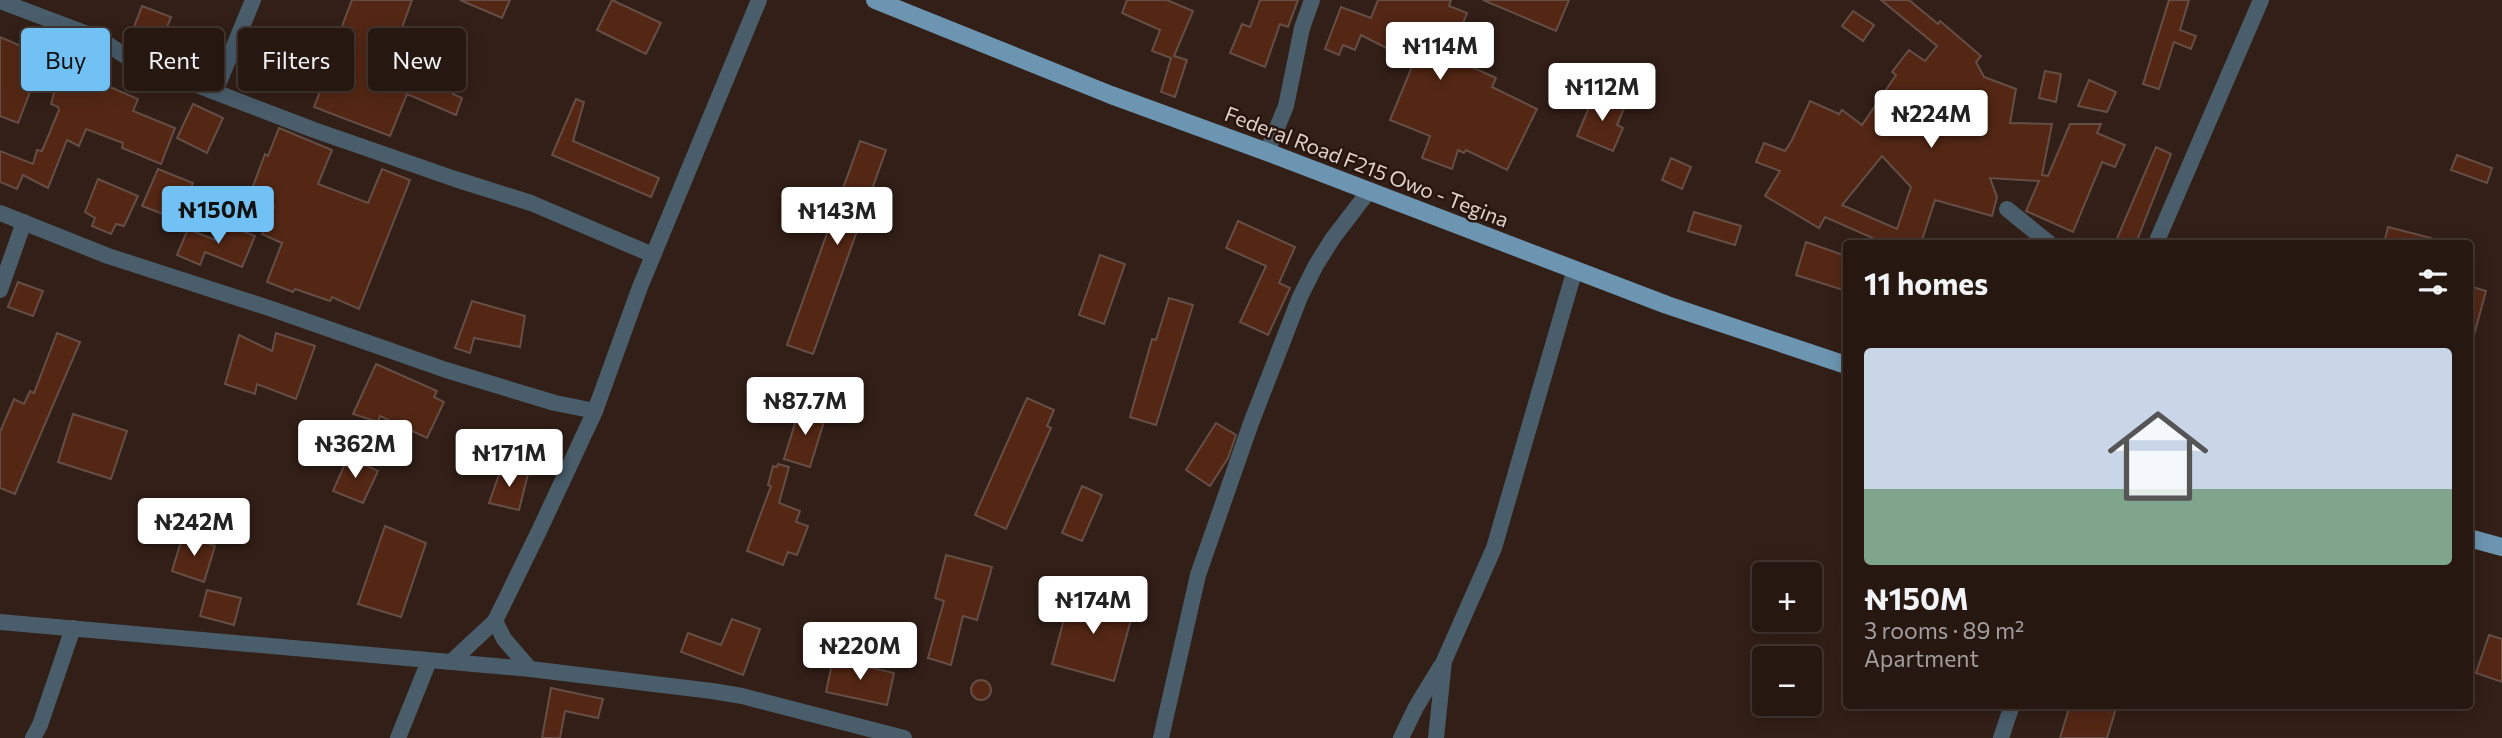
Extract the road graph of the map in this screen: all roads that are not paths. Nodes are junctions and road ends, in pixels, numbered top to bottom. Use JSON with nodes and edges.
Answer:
{"nodes":[{"id":1,"x":253,"y":0,"type":"edge"},
{"id":2,"x":759,"y":0,"type":"edge"},
{"id":3,"x":875,"y":0,"type":"edge"},
{"id":4,"x":1312,"y":0,"type":"edge"},
{"id":5,"x":2261,"y":0,"type":"edge"},
{"id":6,"x":0,"y":1,"type":"edge"},
{"id":7,"x":215,"y":92,"type":"junction"},
{"id":8,"x":1267,"y":152,"type":"junction"},
{"id":9,"x":1369,"y":191,"type":"junction"},
{"id":10,"x":2007,"y":209,"type":"dead end"},
{"id":11,"x":0,"y":212,"type":"edge"},
{"id":12,"x":24,"y":222,"type":"junction"},
{"id":13,"x":2045,"y":240,"type":"edge"},
{"id":14,"x":2157,"y":240,"type":"edge"},
{"id":15,"x":653,"y":255,"type":"junction"},
{"id":16,"x":1575,"y":269,"type":"junction"},
{"id":17,"x":0,"y":290,"type":"edge"},
{"id":18,"x":1843,"y":364,"type":"edge"},
{"id":19,"x":595,"y":411,"type":"junction"},
{"id":20,"x":2473,"y":539,"type":"edge"},
{"id":21,"x":2502,"y":547,"type":"edge"},
{"id":22,"x":495,"y":621,"type":"junction"},
{"id":23,"x":0,"y":622,"type":"edge"},
{"id":24,"x":73,"y":628,"type":"junction"},
{"id":25,"x":429,"y":661,"type":"junction"},
{"id":26,"x":1444,"y":661,"type":"junction"},
{"id":27,"x":451,"y":662,"type":"junction"},
{"id":28,"x":530,"y":669,"type":"junction"},
{"id":29,"x":2011,"y":709,"type":"edge"},
{"id":30,"x":33,"y":738,"type":"edge"},
{"id":31,"x":398,"y":738,"type":"edge"},
{"id":32,"x":905,"y":738,"type":"edge"},
{"id":33,"x":1161,"y":738,"type":"edge"},
{"id":34,"x":1401,"y":738,"type":"edge"},
{"id":35,"x":1436,"y":738,"type":"edge"},
{"id":36,"x":2001,"y":738,"type":"edge"}],
"edges":[{"from":1,"to":7,"type":"street"},
{"from":2,"to":15,"type":"street"},
{"from":3,"to":8,"type":"main road","name":"Federal Road F215 Owo - Tegina"},
{"from":4,"to":8,"type":"street"},
{"from":5,"to":14,"type":"street"},
{"from":6,"to":7,"type":"street"},
{"from":7,"to":15,"type":"street"},
{"from":8,"to":9,"type":"main road","name":"Federal Road F215 Owo - Tegina"},
{"from":9,"to":16,"type":"main road","name":"Federal Road F215 Owo - Tegina"},
{"from":9,"to":33,"type":"street"},
{"from":10,"to":13,"type":"street"},
{"from":11,"to":12,"type":"street"},
{"from":12,"to":17,"type":"street"},
{"from":12,"to":19,"type":"street"},
{"from":15,"to":19,"type":"street"},
{"from":16,"to":18,"type":"main road","name":"Federal Road F215 Owo - Tegina"},
{"from":16,"to":26,"type":"street"},
{"from":19,"to":22,"type":"street"},
{"from":20,"to":21,"type":"main road"},
{"from":22,"to":27,"type":"street"},
{"from":22,"to":28,"type":"street"},
{"from":23,"to":24,"type":"street"},
{"from":24,"to":25,"type":"street"},
{"from":24,"to":30,"type":"street"},
{"from":25,"to":27,"type":"street"},
{"from":25,"to":31,"type":"street"},
{"from":26,"to":34,"type":"street"},
{"from":26,"to":35,"type":"street"},
{"from":27,"to":28,"type":"street"},
{"from":28,"to":32,"type":"street"},
{"from":29,"to":36,"type":"street"}]}
